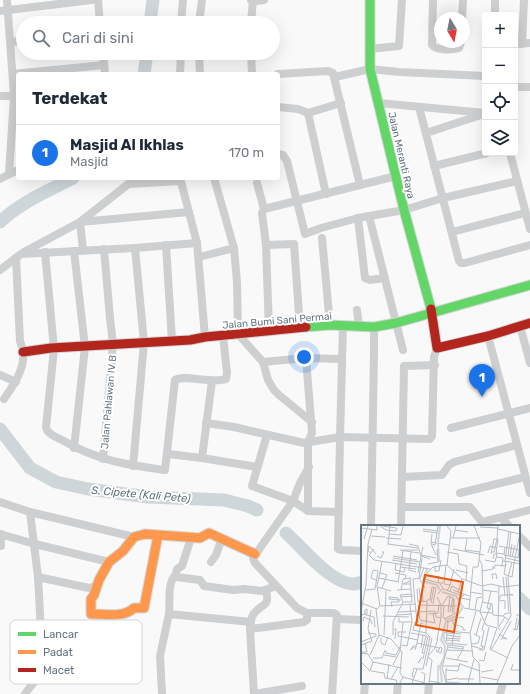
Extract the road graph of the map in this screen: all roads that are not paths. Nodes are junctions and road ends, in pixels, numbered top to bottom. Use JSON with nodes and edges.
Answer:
{"nodes":[{"id":1,"x":7,"y":0,"type":"edge"},
{"id":2,"x":92,"y":0,"type":"edge"},
{"id":3,"x":98,"y":0,"type":"edge"},
{"id":4,"x":183,"y":0,"type":"edge"},
{"id":5,"x":202,"y":0,"type":"edge"},
{"id":6,"x":252,"y":0,"type":"edge"},
{"id":7,"x":264,"y":0,"type":"edge"},
{"id":8,"x":370,"y":0,"type":"edge"},
{"id":9,"x":402,"y":0,"type":"edge"},
{"id":10,"x":433,"y":0,"type":"edge"},
{"id":11,"x":463,"y":0,"type":"edge"},
{"id":12,"x":495,"y":0,"type":"edge"},
{"id":13,"x":524,"y":0,"type":"edge"},
{"id":14,"x":4,"y":10,"type":"edge"},
{"id":15,"x":462,"y":12,"type":"edge"},
{"id":16,"x":495,"y":12,"type":"edge"},
{"id":17,"x":99,"y":16,"type":"edge"},
{"id":18,"x":182,"y":16,"type":"edge"},
{"id":19,"x":200,"y":16,"type":"edge"},
{"id":20,"x":251,"y":16,"type":"edge"},
{"id":21,"x":11,"y":42,"type":"junction"},
{"id":22,"x":16,"y":42,"type":"edge"},
{"id":23,"x":522,"y":44,"type":"edge"},
{"id":24,"x":434,"y":47,"type":"edge"},
{"id":25,"x":435,"y":48,"type":"edge"},
{"id":26,"x":459,"y":48,"type":"edge"},
{"id":27,"x":369,"y":49,"type":"junction"},
{"id":28,"x":104,"y":60,"type":"edge"},
{"id":29,"x":181,"y":60,"type":"edge"},
{"id":30,"x":199,"y":60,"type":"edge"},
{"id":31,"x":251,"y":60,"type":"edge"},
{"id":32,"x":104,"y":64,"type":"junction"},
{"id":33,"x":370,"y":69,"type":"junction"},
{"id":34,"x":69,"y":71,"type":"edge"},
{"id":35,"x":50,"y":72,"type":"edge"},
{"id":36,"x":105,"y":72,"type":"edge"},
{"id":37,"x":180,"y":72,"type":"edge"},
{"id":38,"x":200,"y":72,"type":"edge"},
{"id":39,"x":252,"y":72,"type":"edge"},
{"id":40,"x":13,"y":74,"type":"junction"},
{"id":41,"x":16,"y":74,"type":"edge"},
{"id":42,"x":280,"y":74,"type":"edge"},
{"id":43,"x":482,"y":76,"type":"edge"},
{"id":44,"x":335,"y":77,"type":"junction"},
{"id":45,"x":518,"y":87,"type":"edge"},
{"id":46,"x":529,"y":89,"type":"edge"},
{"id":47,"x":0,"y":96,"type":"edge"},
{"id":48,"x":16,"y":96,"type":"edge"},
{"id":49,"x":341,"y":103,"type":"junction"},
{"id":50,"x":379,"y":103,"type":"junction"},
{"id":51,"x":280,"y":107,"type":"edge"},
{"id":52,"x":419,"y":107,"type":"junction"},
{"id":53,"x":308,"y":113,"type":"junction"},
{"id":54,"x":482,"y":113,"type":"edge"},
{"id":55,"x":482,"y":114,"type":"edge"},
{"id":56,"x":426,"y":133,"type":"junction"},
{"id":57,"x":280,"y":154,"type":"edge"},
{"id":58,"x":482,"y":154,"type":"edge"},
{"id":59,"x":511,"y":156,"type":"edge"},
{"id":60,"x":434,"y":166,"type":"junction"},
{"id":61,"x":16,"y":171,"type":"edge"},
{"id":62,"x":9,"y":174,"type":"junction"},
{"id":63,"x":396,"y":176,"type":"junction"},
{"id":64,"x":0,"y":179,"type":"edge"},
{"id":65,"x":133,"y":180,"type":"edge"},
{"id":66,"x":181,"y":180,"type":"edge"},
{"id":67,"x":215,"y":180,"type":"edge"},
{"id":68,"x":517,"y":181,"type":"junction"},
{"id":69,"x":256,"y":183,"type":"dead end"},
{"id":70,"x":128,"y":184,"type":"junction"},
{"id":71,"x":360,"y":185,"type":"junction"},
{"id":72,"x":326,"y":194,"type":"junction"},
{"id":73,"x":443,"y":198,"type":"junction"},
{"id":74,"x":298,"y":200,"type":"junction"},
{"id":75,"x":264,"y":209,"type":"junction"},
{"id":76,"x":404,"y":210,"type":"junction"},
{"id":77,"x":189,"y":212,"type":"junction"},
{"id":78,"x":526,"y":214,"type":"junction"},
{"id":79,"x":369,"y":216,"type":"junction"},
{"id":80,"x":358,"y":218,"type":"junction"},
{"id":81,"x":80,"y":222,"type":"junction"},
{"id":82,"x":530,"y":229,"type":"edge"},
{"id":83,"x":452,"y":232,"type":"junction"},
{"id":84,"x":322,"y":238,"type":"dead end"},
{"id":85,"x":197,"y":243,"type":"junction"},
{"id":86,"x":166,"y":245,"type":"junction"},
{"id":87,"x":266,"y":245,"type":"junction"},
{"id":88,"x":530,"y":245,"type":"edge"},
{"id":89,"x":135,"y":248,"type":"junction"},
{"id":90,"x":234,"y":248,"type":"junction"},
{"id":91,"x":104,"y":249,"type":"junction"},
{"id":92,"x":78,"y":251,"type":"junction"},
{"id":93,"x":45,"y":252,"type":"junction"},
{"id":94,"x":18,"y":256,"type":"junction"},
{"id":95,"x":199,"y":257,"type":"junction"},
{"id":96,"x":0,"y":270,"type":"edge"},
{"id":97,"x":385,"y":278,"type":"junction"},
{"id":98,"x":530,"y":285,"type":"edge"},
{"id":99,"x":357,"y":310,"type":"dead end"},
{"id":100,"x":432,"y":313,"type":"junction"},
{"id":101,"x":396,"y":323,"type":"junction"},
{"id":102,"x":530,"y":323,"type":"edge"},
{"id":103,"x":330,"y":325,"type":"junction"},
{"id":104,"x":343,"y":325,"type":"junction"},
{"id":105,"x":359,"y":326,"type":"junction"},
{"id":106,"x":520,"y":326,"type":"junction"},
{"id":107,"x":374,"y":327,"type":"junction"},
{"id":108,"x":300,"y":328,"type":"junction"},
{"id":109,"x":268,"y":331,"type":"junction"},
{"id":110,"x":238,"y":334,"type":"junction"},
{"id":111,"x":223,"y":336,"type":"junction"},
{"id":112,"x":488,"y":336,"type":"junction"},
{"id":113,"x":206,"y":337,"type":"junction"},
{"id":114,"x":172,"y":341,"type":"junction"},
{"id":115,"x":144,"y":343,"type":"junction"},
{"id":116,"x":113,"y":344,"type":"junction"},
{"id":117,"x":85,"y":347,"type":"junction"},
{"id":118,"x":437,"y":348,"type":"junction"},
{"id":119,"x":54,"y":349,"type":"junction"},
{"id":120,"x":403,"y":350,"type":"dead end"},
{"id":121,"x":23,"y":352,"type":"junction"},
{"id":122,"x":306,"y":358,"type":"junction"},
{"id":123,"x":341,"y":359,"type":"junction"},
{"id":124,"x":263,"y":362,"type":"junction"},
{"id":125,"x":530,"y":363,"type":"edge"},
{"id":126,"x":435,"y":365,"type":"junction"},
{"id":127,"x":0,"y":375,"type":"edge"},
{"id":128,"x":212,"y":381,"type":"junction"},
{"id":129,"x":16,"y":382,"type":"junction"},
{"id":130,"x":4,"y":399,"type":"dead end"},
{"id":131,"x":530,"y":408,"type":"edge"},
{"id":132,"x":508,"y":414,"type":"junction"},
{"id":133,"x":312,"y":422,"type":"junction"},
{"id":134,"x":206,"y":423,"type":"junction"},
{"id":135,"x":451,"y":428,"type":"dead end"},
{"id":136,"x":267,"y":435,"type":"junction"},
{"id":137,"x":340,"y":437,"type":"junction"},
{"id":138,"x":372,"y":438,"type":"junction"},
{"id":139,"x":403,"y":438,"type":"junction"},
{"id":140,"x":308,"y":442,"type":"junction"},
{"id":141,"x":517,"y":445,"type":"junction"},
{"id":142,"x":74,"y":448,"type":"junction"},
{"id":143,"x":168,"y":454,"type":"junction"},
{"id":144,"x":202,"y":458,"type":"junction"},
{"id":145,"x":103,"y":459,"type":"junction"},
{"id":146,"x":133,"y":466,"type":"junction"},
{"id":147,"x":257,"y":467,"type":"junction"},
{"id":148,"x":309,"y":467,"type":"junction"},
{"id":149,"x":402,"y":476,"type":"junction"},
{"id":150,"x":525,"y":477,"type":"junction"},
{"id":151,"x":460,"y":493,"type":"dead end"},
{"id":152,"x":530,"y":493,"type":"edge"},
{"id":153,"x":293,"y":501,"type":"junction"},
{"id":154,"x":0,"y":502,"type":"edge"},
{"id":155,"x":402,"y":507,"type":"junction"},
{"id":156,"x":530,"y":510,"type":"edge"},
{"id":157,"x":308,"y":511,"type":"junction"},
{"id":158,"x":30,"y":512,"type":"junction"},
{"id":159,"x":339,"y":512,"type":"junction"},
{"id":160,"x":501,"y":518,"type":"junction"},
{"id":161,"x":486,"y":523,"type":"edge"},
{"id":162,"x":371,"y":525,"type":"edge"},
{"id":163,"x":401,"y":525,"type":"edge"},
{"id":164,"x":508,"y":525,"type":"edge"},
{"id":165,"x":0,"y":534,"type":"edge"},
{"id":166,"x":158,"y":535,"type":"junction"},
{"id":167,"x":134,"y":537,"type":"junction"},
{"id":168,"x":520,"y":537,"type":"edge"},
{"id":169,"x":191,"y":538,"type":"junction"},
{"id":170,"x":222,"y":538,"type":"junction"},
{"id":171,"x":35,"y":544,"type":"junction"},
{"id":172,"x":1,"y":546,"type":"dead end"},
{"id":173,"x":530,"y":547,"type":"edge"},
{"id":174,"x":361,"y":551,"type":"edge"},
{"id":175,"x":255,"y":554,"type":"junction"},
{"id":176,"x":109,"y":562,"type":"junction"},
{"id":177,"x":211,"y":562,"type":"dead end"},
{"id":178,"x":176,"y":577,"type":"junction"},
{"id":179,"x":38,"y":578,"type":"junction"},
{"id":180,"x":96,"y":586,"type":"junction"},
{"id":181,"x":276,"y":586,"type":"junction"},
{"id":182,"x":266,"y":591,"type":"junction"},
{"id":183,"x":308,"y":612,"type":"junction"},
{"id":184,"x":169,"y":614,"type":"junction"},
{"id":185,"x":338,"y":619,"type":"junction"},
{"id":186,"x":40,"y":620,"type":"edge"},
{"id":187,"x":361,"y":620,"type":"edge"},
{"id":188,"x":250,"y":625,"type":"junction"},
{"id":189,"x":32,"y":684,"type":"edge"},
{"id":190,"x":365,"y":684,"type":"edge"},
{"id":191,"x":398,"y":684,"type":"edge"},
{"id":192,"x":429,"y":684,"type":"edge"},
{"id":193,"x":503,"y":684,"type":"edge"},
{"id":194,"x":302,"y":686,"type":"dead end"},
{"id":195,"x":293,"y":691,"type":"edge"},
{"id":196,"x":25,"y":694,"type":"edge"},
{"id":197,"x":162,"y":694,"type":"edge"},
{"id":198,"x":254,"y":694,"type":"edge"},
{"id":199,"x":332,"y":694,"type":"edge"},
{"id":200,"x":364,"y":694,"type":"edge"},
{"id":201,"x":397,"y":694,"type":"edge"},
{"id":202,"x":428,"y":694,"type":"edge"},
{"id":203,"x":500,"y":694,"type":"edge"}],
"edges":[{"from":1,"to":14,"type":"street"},
{"from":2,"to":14,"type":"street"},
{"from":3,"to":17,"type":"street"},
{"from":4,"to":18,"type":"street"},
{"from":5,"to":19,"type":"street"},
{"from":6,"to":7,"type":"street"},
{"from":6,"to":20,"type":"street"},
{"from":8,"to":27,"type":"street","name":"Jalan Meranti Raya"},
{"from":9,"to":27,"type":"street"},
{"from":10,"to":24,"type":"street"},
{"from":11,"to":15,"type":"street"},
{"from":12,"to":16,"type":"street"},
{"from":13,"to":23,"type":"street"},
{"from":14,"to":21,"type":"street"},
{"from":21,"to":22,"type":"street"},
{"from":21,"to":40,"type":"street"},
{"from":25,"to":26,"type":"street"},
{"from":27,"to":33,"type":"street","name":"Jalan Meranti Raya"},
{"from":28,"to":32,"type":"street"},
{"from":29,"to":37,"type":"street"},
{"from":30,"to":38,"type":"street"},
{"from":31,"to":39,"type":"street"},
{"from":32,"to":34,"type":"street"},
{"from":32,"to":36,"type":"street"},
{"from":33,"to":43,"type":"street"},
{"from":33,"to":44,"type":"street"},
{"from":33,"to":50,"type":"street","name":"Jalan Meranti Raya"},
{"from":34,"to":35,"type":"street"},
{"from":40,"to":41,"type":"street"},
{"from":40,"to":48,"type":"street"},
{"from":42,"to":44,"type":"street"},
{"from":44,"to":49,"type":"street"},
{"from":45,"to":46,"type":"street"},
{"from":47,"to":48,"type":"street"},
{"from":48,"to":62,"type":"street"},
{"from":49,"to":53,"type":"street"},
{"from":49,"to":71,"type":"street"},
{"from":50,"to":52,"type":"street"},
{"from":50,"to":63,"type":"street","name":"Jalan Meranti Raya"},
{"from":51,"to":53,"type":"street"},
{"from":52,"to":54,"type":"street"},
{"from":52,"to":56,"type":"street"},
{"from":53,"to":72,"type":"street"},
{"from":55,"to":56,"type":"street"},
{"from":56,"to":60,"type":"street"},
{"from":57,"to":74,"type":"street"},
{"from":58,"to":60,"type":"street"},
{"from":59,"to":68,"type":"street"},
{"from":60,"to":73,"type":"street"},
{"from":61,"to":62,"type":"street"},
{"from":62,"to":64,"type":"street"},
{"from":63,"to":71,"type":"street"},
{"from":63,"to":76,"type":"street","name":"Jalan Meranti Raya"},
{"from":65,"to":70,"type":"street"},
{"from":66,"to":70,"type":"street"},
{"from":66,"to":77,"type":"street"},
{"from":67,"to":90,"type":"street"},
{"from":68,"to":73,"type":"street"},
{"from":68,"to":78,"type":"street"},
{"from":69,"to":75,"type":"street"},
{"from":70,"to":81,"type":"street"},
{"from":71,"to":72,"type":"street"},
{"from":72,"to":74,"type":"street"},
{"from":73,"to":76,"type":"street"},
{"from":73,"to":83,"type":"street"},
{"from":74,"to":75,"type":"street"},
{"from":74,"to":80,"type":"street"},
{"from":75,"to":87,"type":"street"},
{"from":76,"to":79,"type":"street"},
{"from":76,"to":100,"type":"street","name":"Jalan Meranti Raya"},
{"from":77,"to":81,"type":"street"},
{"from":77,"to":85,"type":"street"},
{"from":78,"to":82,"type":"street"},
{"from":78,"to":83,"type":"street"},
{"from":79,"to":80,"type":"street"},
{"from":79,"to":97,"type":"street"},
{"from":80,"to":97,"type":"street"},
{"from":81,"to":92,"type":"street"},
{"from":81,"to":94,"type":"street"},
{"from":83,"to":88,"type":"street"},
{"from":84,"to":103,"type":"street"},
{"from":85,"to":86,"type":"street"},
{"from":85,"to":95,"type":"street"},
{"from":86,"to":89,"type":"street"},
{"from":86,"to":114,"type":"street"},
{"from":87,"to":108,"type":"street"},
{"from":87,"to":109,"type":"street"},
{"from":89,"to":91,"type":"street"},
{"from":89,"to":115,"type":"street"},
{"from":90,"to":95,"type":"street"},
{"from":90,"to":110,"type":"street"},
{"from":91,"to":92,"type":"street"},
{"from":91,"to":116,"type":"street","name":"Jalan Pahlawan IV B"},
{"from":92,"to":93,"type":"street"},
{"from":92,"to":117,"type":"street"},
{"from":93,"to":94,"type":"street"},
{"from":93,"to":119,"type":"street"},
{"from":94,"to":96,"type":"street"},
{"from":94,"to":121,"type":"street"},
{"from":95,"to":113,"type":"street"},
{"from":97,"to":101,"type":"street"},
{"from":98,"to":100,"type":"street","name":"Jalan Bumi Sani Permai"},
{"from":99,"to":105,"type":"street"},
{"from":100,"to":101,"type":"street","name":"Jalan Bumi Sani Permai"},
{"from":100,"to":118,"type":"street","name":"Jalan Meranti Raya"},
{"from":101,"to":107,"type":"street","name":"Jalan Bumi Sani Permai"},
{"from":101,"to":120,"type":"street"},
{"from":102,"to":106,"type":"street"},
{"from":103,"to":104,"type":"street","name":"Jalan Bumi Sani Permai"},
{"from":103,"to":108,"type":"street","name":"Jalan Bumi Sani Permai"},
{"from":104,"to":105,"type":"street","name":"Jalan Bumi Sani Permai"},
{"from":104,"to":123,"type":"street"},
{"from":105,"to":107,"type":"street","name":"Jalan Bumi Sani Permai"},
{"from":106,"to":112,"type":"street"},
{"from":106,"to":125,"type":"street"},
{"from":107,"to":138,"type":"street"},
{"from":108,"to":109,"type":"street","name":"Jalan Bumi Sani Permai"},
{"from":109,"to":110,"type":"street","name":"Jalan Bumi Sani Permai"},
{"from":110,"to":111,"type":"street","name":"Jalan Bumi Sani Permai"},
{"from":110,"to":124,"type":"street"},
{"from":111,"to":113,"type":"street","name":"Jalan Bumi Sani Permai"},
{"from":111,"to":128,"type":"street"},
{"from":112,"to":118,"type":"street"},
{"from":112,"to":132,"type":"street"},
{"from":113,"to":114,"type":"street","name":"Jalan Bumi Sani Permai"},
{"from":114,"to":115,"type":"street","name":"Jalan Bumi Sani Permai"},
{"from":115,"to":116,"type":"street","name":"Jalan Bumi Sani Permai"},
{"from":115,"to":146,"type":"street"},
{"from":116,"to":117,"type":"street","name":"Jalan Bumi Sani Permai"},
{"from":116,"to":145,"type":"street","name":"Jalan Pahlawan IV B"},
{"from":117,"to":119,"type":"street","name":"Jalan Bumi Sani Permai"},
{"from":117,"to":142,"type":"street"},
{"from":118,"to":126,"type":"street"},
{"from":119,"to":121,"type":"street","name":"Jalan Bumi Sani Permai"},
{"from":119,"to":142,"type":"street"},
{"from":121,"to":129,"type":"street"},
{"from":122,"to":123,"type":"street"},
{"from":122,"to":124,"type":"street"},
{"from":122,"to":133,"type":"street"},
{"from":123,"to":137,"type":"street"},
{"from":124,"to":133,"type":"street"},
{"from":126,"to":139,"type":"street"},
{"from":126,"to":139,"type":"street"},
{"from":127,"to":129,"type":"street"},
{"from":128,"to":134,"type":"street"},
{"from":128,"to":143,"type":"street"},
{"from":129,"to":130,"type":"street"},
{"from":131,"to":132,"type":"street"},
{"from":132,"to":135,"type":"street"},
{"from":132,"to":141,"type":"street"},
{"from":133,"to":140,"type":"street"},
{"from":134,"to":136,"type":"street"},
{"from":134,"to":144,"type":"street"},
{"from":136,"to":140,"type":"street"},
{"from":136,"to":147,"type":"street"},
{"from":137,"to":138,"type":"street"},
{"from":137,"to":140,"type":"street"},
{"from":137,"to":159,"type":"street"},
{"from":138,"to":139,"type":"street"},
{"from":138,"to":162,"type":"street"},
{"from":139,"to":149,"type":"street"},
{"from":140,"to":148,"type":"street"},
{"from":141,"to":149,"type":"street"},
{"from":141,"to":150,"type":"street"},
{"from":142,"to":145,"type":"street"},
{"from":143,"to":144,"type":"street"},
{"from":143,"to":146,"type":"street"},
{"from":144,"to":147,"type":"street"},
{"from":145,"to":146,"type":"street"},
{"from":147,"to":153,"type":"street"},
{"from":148,"to":153,"type":"street"},
{"from":148,"to":157,"type":"street"},
{"from":149,"to":155,"type":"street"},
{"from":150,"to":151,"type":"street"},
{"from":150,"to":152,"type":"street"},
{"from":153,"to":157,"type":"street"},
{"from":153,"to":175,"type":"street"},
{"from":154,"to":158,"type":"street"},
{"from":155,"to":161,"type":"street"},
{"from":155,"to":163,"type":"street"},
{"from":156,"to":160,"type":"street"},
{"from":157,"to":159,"type":"street"},
{"from":158,"to":167,"type":"street"},
{"from":158,"to":171,"type":"street"},
{"from":159,"to":174,"type":"street"},
{"from":160,"to":161,"type":"street"},
{"from":160,"to":164,"type":"street"},
{"from":165,"to":171,"type":"street"},
{"from":165,"to":172,"type":"street"},
{"from":166,"to":167,"type":"street"},
{"from":166,"to":169,"type":"street"},
{"from":166,"to":180,"type":"street"},
{"from":167,"to":176,"type":"street"},
{"from":168,"to":173,"type":"street"},
{"from":169,"to":170,"type":"street"},
{"from":169,"to":178,"type":"street"},
{"from":170,"to":175,"type":"street"},
{"from":170,"to":177,"type":"street"},
{"from":171,"to":176,"type":"street"},
{"from":171,"to":179,"type":"street"},
{"from":175,"to":181,"type":"street"},
{"from":176,"to":180,"type":"street"},
{"from":178,"to":182,"type":"street"},
{"from":178,"to":184,"type":"street"},
{"from":179,"to":180,"type":"street"},
{"from":179,"to":186,"type":"street"},
{"from":181,"to":182,"type":"street"},
{"from":181,"to":183,"type":"street"},
{"from":182,"to":188,"type":"street"},
{"from":183,"to":185,"type":"street"},
{"from":183,"to":188,"type":"street"},
{"from":184,"to":188,"type":"street"},
{"from":184,"to":197,"type":"street"},
{"from":185,"to":187,"type":"street"},
{"from":185,"to":199,"type":"street"},
{"from":188,"to":198,"type":"street"},
{"from":189,"to":196,"type":"street"},
{"from":190,"to":200,"type":"street"},
{"from":191,"to":201,"type":"street"},
{"from":192,"to":202,"type":"street"},
{"from":193,"to":203,"type":"street"},
{"from":194,"to":195,"type":"street"},
{"from":195,"to":198,"type":"street"}]}
